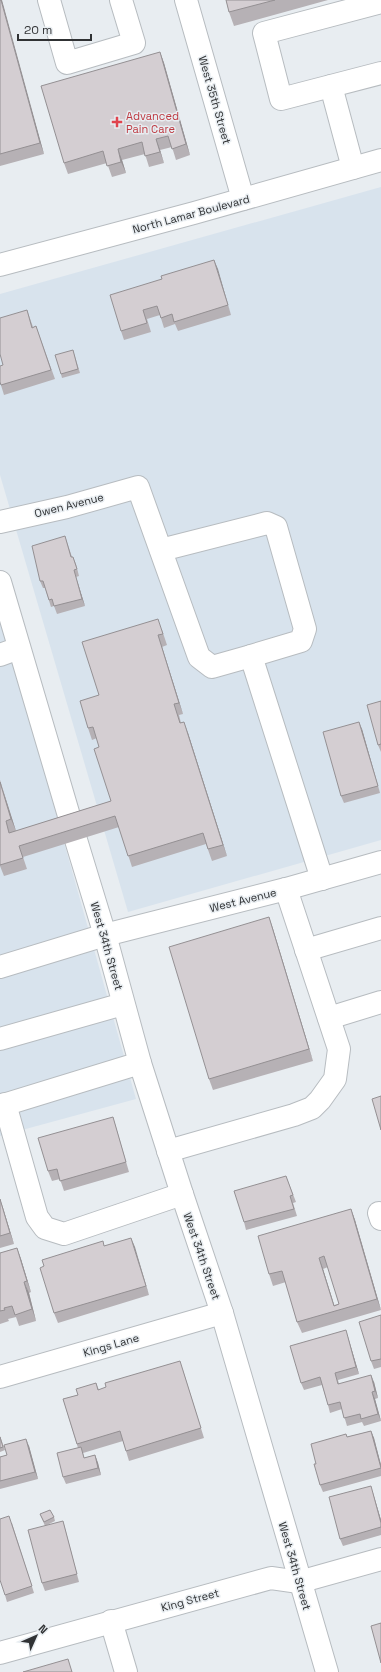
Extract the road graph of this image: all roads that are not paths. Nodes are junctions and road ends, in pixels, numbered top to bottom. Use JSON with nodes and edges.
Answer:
{"nodes":[{"id":1,"x":50,"y":0,"type":"edge"},
{"id":2,"x":121,"y":0,"type":"edge"},
{"id":3,"x":186,"y":0,"type":"edge"},
{"id":4,"x":381,"y":2,"type":"edge"},
{"id":5,"x":381,"y":73,"type":"edge"},
{"id":6,"x":331,"y":86,"type":"junction"},
{"id":7,"x":381,"y":160,"type":"edge"},
{"id":8,"x":353,"y":168,"type":"junction"},
{"id":9,"x":243,"y":199,"type":"junction"},
{"id":10,"x":0,"y":265,"type":"edge"},
{"id":11,"x":0,"y":522,"type":"edge"},
{"id":12,"x":161,"y":550,"type":"junction"},
{"id":13,"x":0,"y":582,"type":"edge"},
{"id":14,"x":10,"y":652,"type":"edge"},
{"id":15,"x":251,"y":656,"type":"junction"},
{"id":16,"x":381,"y":862,"type":"edge"},
{"id":17,"x":322,"y":879,"type":"junction"},
{"id":18,"x":286,"y":889,"type":"junction"},
{"id":19,"x":381,"y":928,"type":"edge"},
{"id":20,"x":105,"y":935,"type":"junction"},
{"id":21,"x":306,"y":950,"type":"junction"},
{"id":22,"x":0,"y":967,"type":"edge"},
{"id":23,"x":381,"y":1002,"type":"edge"},
{"id":24,"x":124,"y":1004,"type":"junction"},
{"id":25,"x":329,"y":1018,"type":"junction"},
{"id":26,"x":0,"y":1039,"type":"edge"},
{"id":27,"x":140,"y":1063,"type":"junction"},
{"id":28,"x":3,"y":1105,"type":"edge"},
{"id":29,"x":168,"y":1151,"type":"junction"},
{"id":30,"x":182,"y":1194,"type":"junction"},
{"id":31,"x":222,"y":1312,"type":"junction"},
{"id":32,"x":0,"y":1377,"type":"edge"},
{"id":33,"x":381,"y":1559,"type":"edge"},
{"id":34,"x":300,"y":1582,"type":"junction"},
{"id":35,"x":111,"y":1621,"type":"junction"},
{"id":36,"x":0,"y":1653,"type":"edge"},
{"id":37,"x":126,"y":1672,"type":"edge"},
{"id":38,"x":327,"y":1672,"type":"edge"}],
"edges":[{"from":1,"to":2,"type":"street"},
{"from":3,"to":9,"type":"street","name":"West 35th Street"},
{"from":4,"to":6,"type":"street"},
{"from":5,"to":6,"type":"street"},
{"from":6,"to":8,"type":"street"},
{"from":7,"to":8,"type":"street","name":"North Lamar Boulevard"},
{"from":8,"to":9,"type":"street","name":"North Lamar Boulevard"},
{"from":9,"to":10,"type":"street","name":"North Lamar Boulevard"},
{"from":11,"to":12,"type":"street","name":"Owen Avenue"},
{"from":12,"to":15,"type":"street"},
{"from":12,"to":15,"type":"street"},
{"from":13,"to":14,"type":"street","name":"West 34th Street"},
{"from":14,"to":20,"type":"street","name":"West 34th Street"},
{"from":15,"to":17,"type":"street"},
{"from":16,"to":17,"type":"street","name":"West Avenue"},
{"from":17,"to":18,"type":"street","name":"West Avenue"},
{"from":18,"to":20,"type":"street","name":"West Avenue"},
{"from":18,"to":21,"type":"street"},
{"from":19,"to":21,"type":"street"},
{"from":20,"to":22,"type":"street","name":"West Avenue"},
{"from":20,"to":24,"type":"street","name":"West 34th Street"},
{"from":21,"to":25,"type":"street"},
{"from":23,"to":25,"type":"street"},
{"from":24,"to":26,"type":"street"},
{"from":24,"to":27,"type":"street","name":"West 34th Street"},
{"from":25,"to":29,"type":"street"},
{"from":27,"to":28,"type":"street"},
{"from":27,"to":29,"type":"street","name":"West 34th Street"},
{"from":28,"to":30,"type":"street"},
{"from":29,"to":30,"type":"street","name":"West 34th Street"},
{"from":30,"to":31,"type":"street","name":"West 34th Street"},
{"from":31,"to":32,"type":"street","name":"Kings Lane"},
{"from":31,"to":34,"type":"street","name":"West 34th Street"},
{"from":33,"to":34,"type":"street","name":"King Street"},
{"from":34,"to":35,"type":"street","name":"King Street"},
{"from":34,"to":38,"type":"street","name":"West 34th Street"},
{"from":35,"to":36,"type":"street","name":"King Street"},
{"from":35,"to":37,"type":"street"}]}
